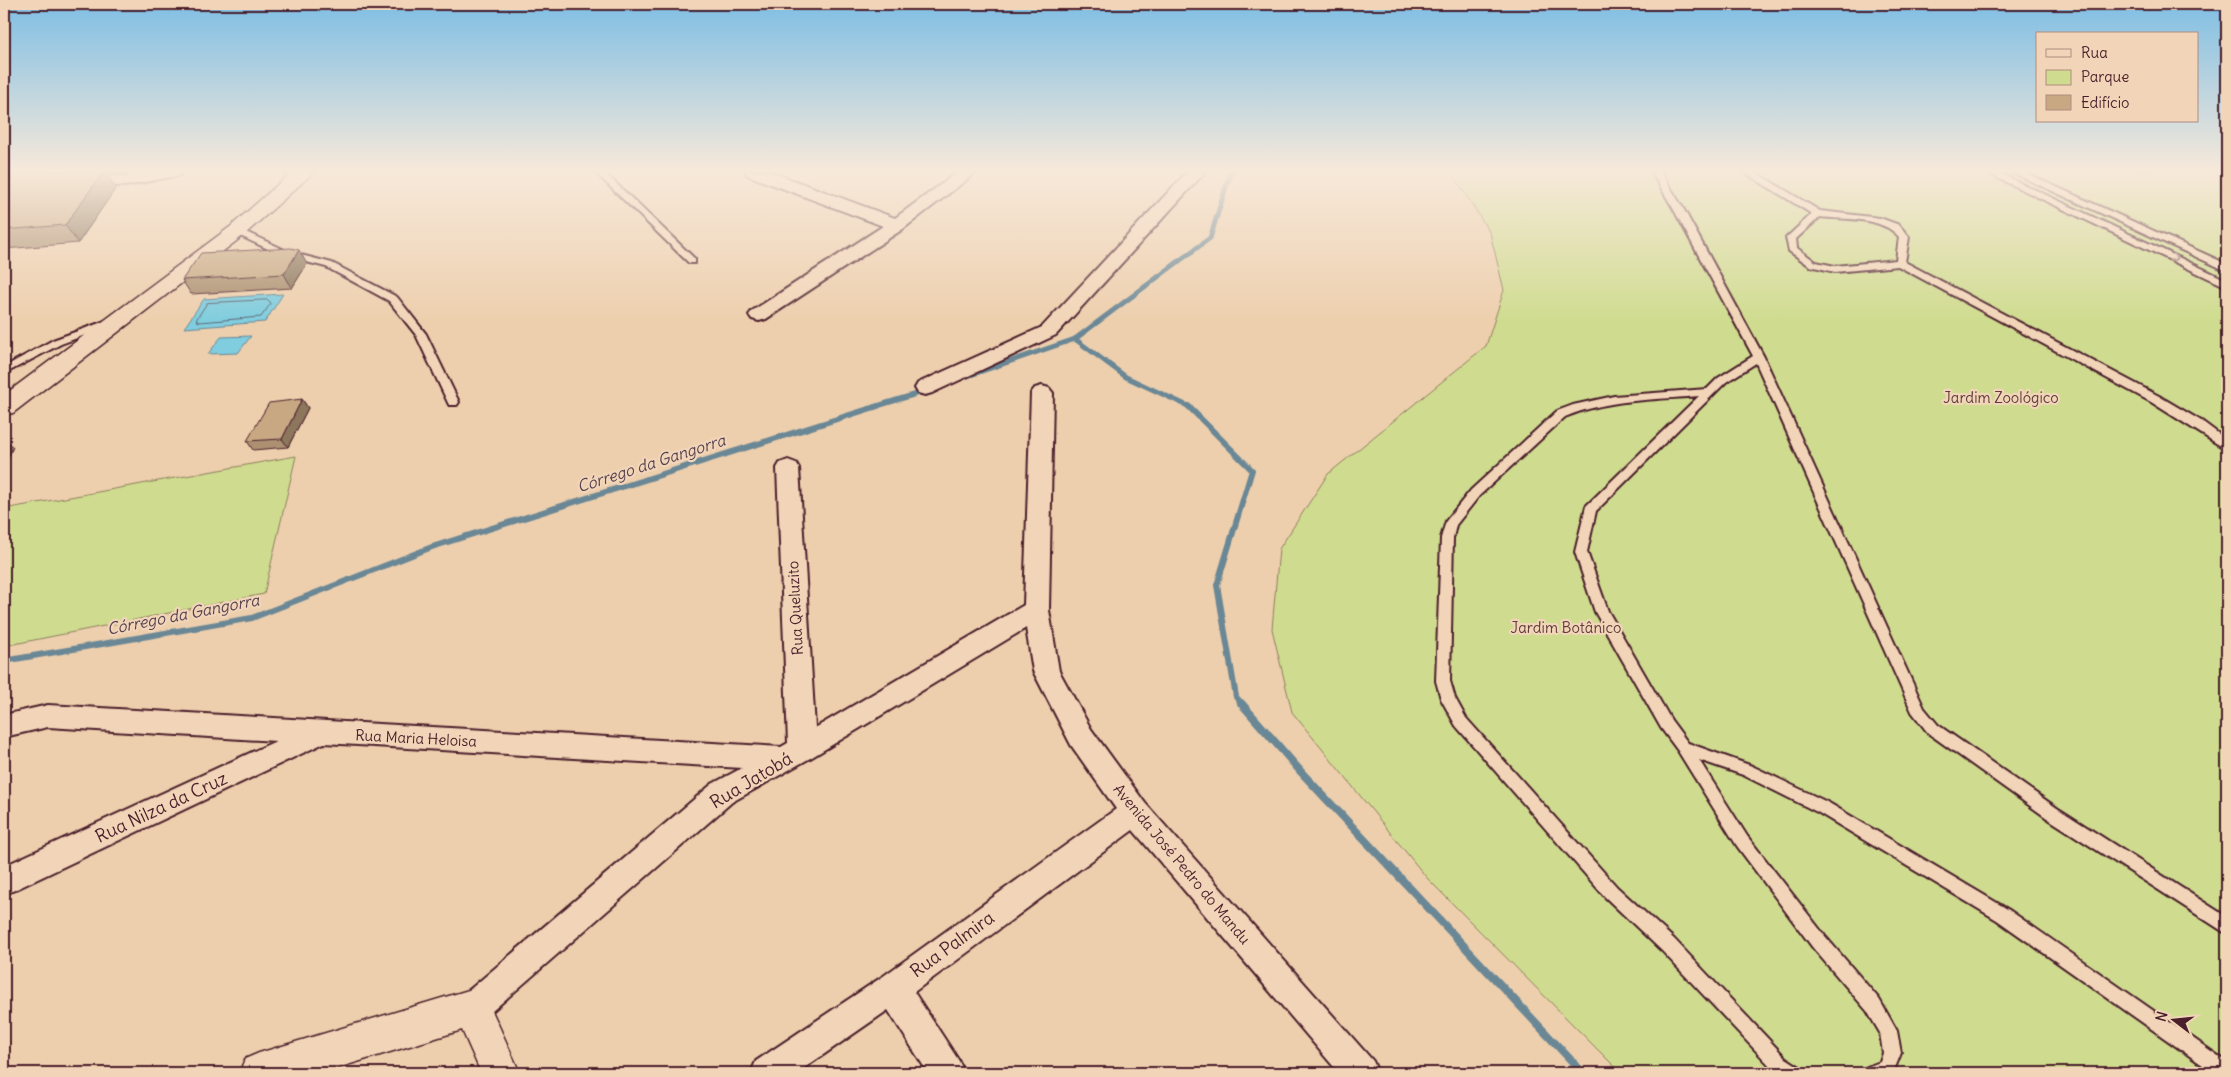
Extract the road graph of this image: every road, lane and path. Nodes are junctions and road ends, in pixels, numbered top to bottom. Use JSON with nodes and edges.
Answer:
{"nodes":[{"id":1,"x":247,"y":221,"type":"edge"},
{"id":2,"x":650,"y":221,"type":"edge"},
{"id":3,"x":887,"y":221,"type":"edge"},
{"id":4,"x":902,"y":221,"type":"edge"},
{"id":5,"x":1152,"y":221,"type":"edge"},
{"id":6,"x":1685,"y":221,"type":"edge"},
{"id":7,"x":1810,"y":221,"type":"edge"},
{"id":8,"x":1880,"y":221,"type":"edge"},
{"id":9,"x":2094,"y":221,"type":"edge"},
{"id":10,"x":2124,"y":221,"type":"edge"},
{"id":11,"x":897,"y":225,"type":"junction"},
{"id":12,"x":236,"y":231,"type":"junction"},
{"id":13,"x":692,"y":262,"type":"dead end"},
{"id":14,"x":1900,"y":263,"type":"junction"},
{"id":15,"x":2227,"y":268,"type":"edge"},
{"id":16,"x":2227,"y":284,"type":"edge"},
{"id":17,"x":759,"y":315,"type":"dead end"},
{"id":18,"x":122,"y":318,"type":"junction"},
{"id":19,"x":1759,"y":357,"type":"junction"},
{"id":20,"x":4,"y":371,"type":"edge"},
{"id":21,"x":925,"y":388,"type":"dead end"},
{"id":22,"x":1710,"y":392,"type":"junction"},
{"id":23,"x":1042,"y":393,"type":"dead end"},
{"id":24,"x":453,"y":402,"type":"dead end"},
{"id":25,"x":4,"y":407,"type":"edge"},
{"id":26,"x":2227,"y":446,"type":"edge"},
{"id":27,"x":788,"y":468,"type":"dead end"},
{"id":28,"x":1036,"y":610,"type":"junction"},
{"id":29,"x":4,"y":726,"type":"edge"},
{"id":30,"x":319,"y":733,"type":"junction"},
{"id":31,"x":1683,"y":747,"type":"junction"},
{"id":32,"x":793,"y":754,"type":"junction"},
{"id":33,"x":1135,"y":812,"type":"junction"},
{"id":34,"x":4,"y":881,"type":"edge"},
{"id":35,"x":2227,"y":926,"type":"edge"},
{"id":36,"x":893,"y":988,"type":"junction"},
{"id":37,"x":472,"y":1008,"type":"junction"},
{"id":38,"x":2227,"y":1072,"type":"edge"},
{"id":39,"x":259,"y":1073,"type":"edge"},
{"id":40,"x":501,"y":1073,"type":"edge"},
{"id":41,"x":768,"y":1073,"type":"edge"},
{"id":42,"x":947,"y":1073,"type":"edge"},
{"id":43,"x":1361,"y":1073,"type":"edge"},
{"id":44,"x":1794,"y":1073,"type":"edge"},
{"id":45,"x":1873,"y":1073,"type":"edge"}],
"edges":[{"from":1,"to":12,"type":"street"},
{"from":2,"to":13,"type":"lane"},
{"from":3,"to":11,"type":"street"},
{"from":4,"to":11,"type":"street"},
{"from":5,"to":21,"type":"street"},
{"from":6,"to":19,"type":"lane"},
{"from":7,"to":14,"type":"lane"},
{"from":8,"to":14,"type":"lane"},
{"from":9,"to":16,"type":"lane","one_way":true},
{"from":10,"to":15,"type":"lane"},
{"from":11,"to":17,"type":"street"},
{"from":12,"to":18,"type":"street"},
{"from":12,"to":24,"type":"lane"},
{"from":14,"to":26,"type":"lane"},
{"from":18,"to":20,"type":"lane"},
{"from":18,"to":25,"type":"street"},
{"from":19,"to":22,"type":"lane"},
{"from":19,"to":35,"type":"lane"},
{"from":22,"to":31,"type":"lane"},
{"from":22,"to":44,"type":"lane"},
{"from":23,"to":28,"type":"street","name":"Avenida José Pedro do Mandu"},
{"from":27,"to":32,"type":"street","name":"Rua Queluzito"},
{"from":28,"to":32,"type":"street","name":"Rua Jatobá"},
{"from":28,"to":33,"type":"street","name":"Avenida José Pedro do Mandu"},
{"from":29,"to":30,"type":"street","name":"Rua Maria Heloisa"},
{"from":30,"to":32,"type":"street","name":"Rua Maria Heloisa"},
{"from":30,"to":34,"type":"street","name":"Rua Nilza da Cruz"},
{"from":31,"to":38,"type":"lane"},
{"from":31,"to":45,"type":"lane"},
{"from":32,"to":37,"type":"street","name":"Rua Jatobá"},
{"from":33,"to":36,"type":"street","name":"Rua Palmira"},
{"from":33,"to":43,"type":"street","name":"Avenida José Pedro do Mandu"},
{"from":36,"to":41,"type":"street","name":"Rua Palmira"},
{"from":36,"to":42,"type":"street"},
{"from":37,"to":39,"type":"street"},
{"from":37,"to":40,"type":"street"}]}
